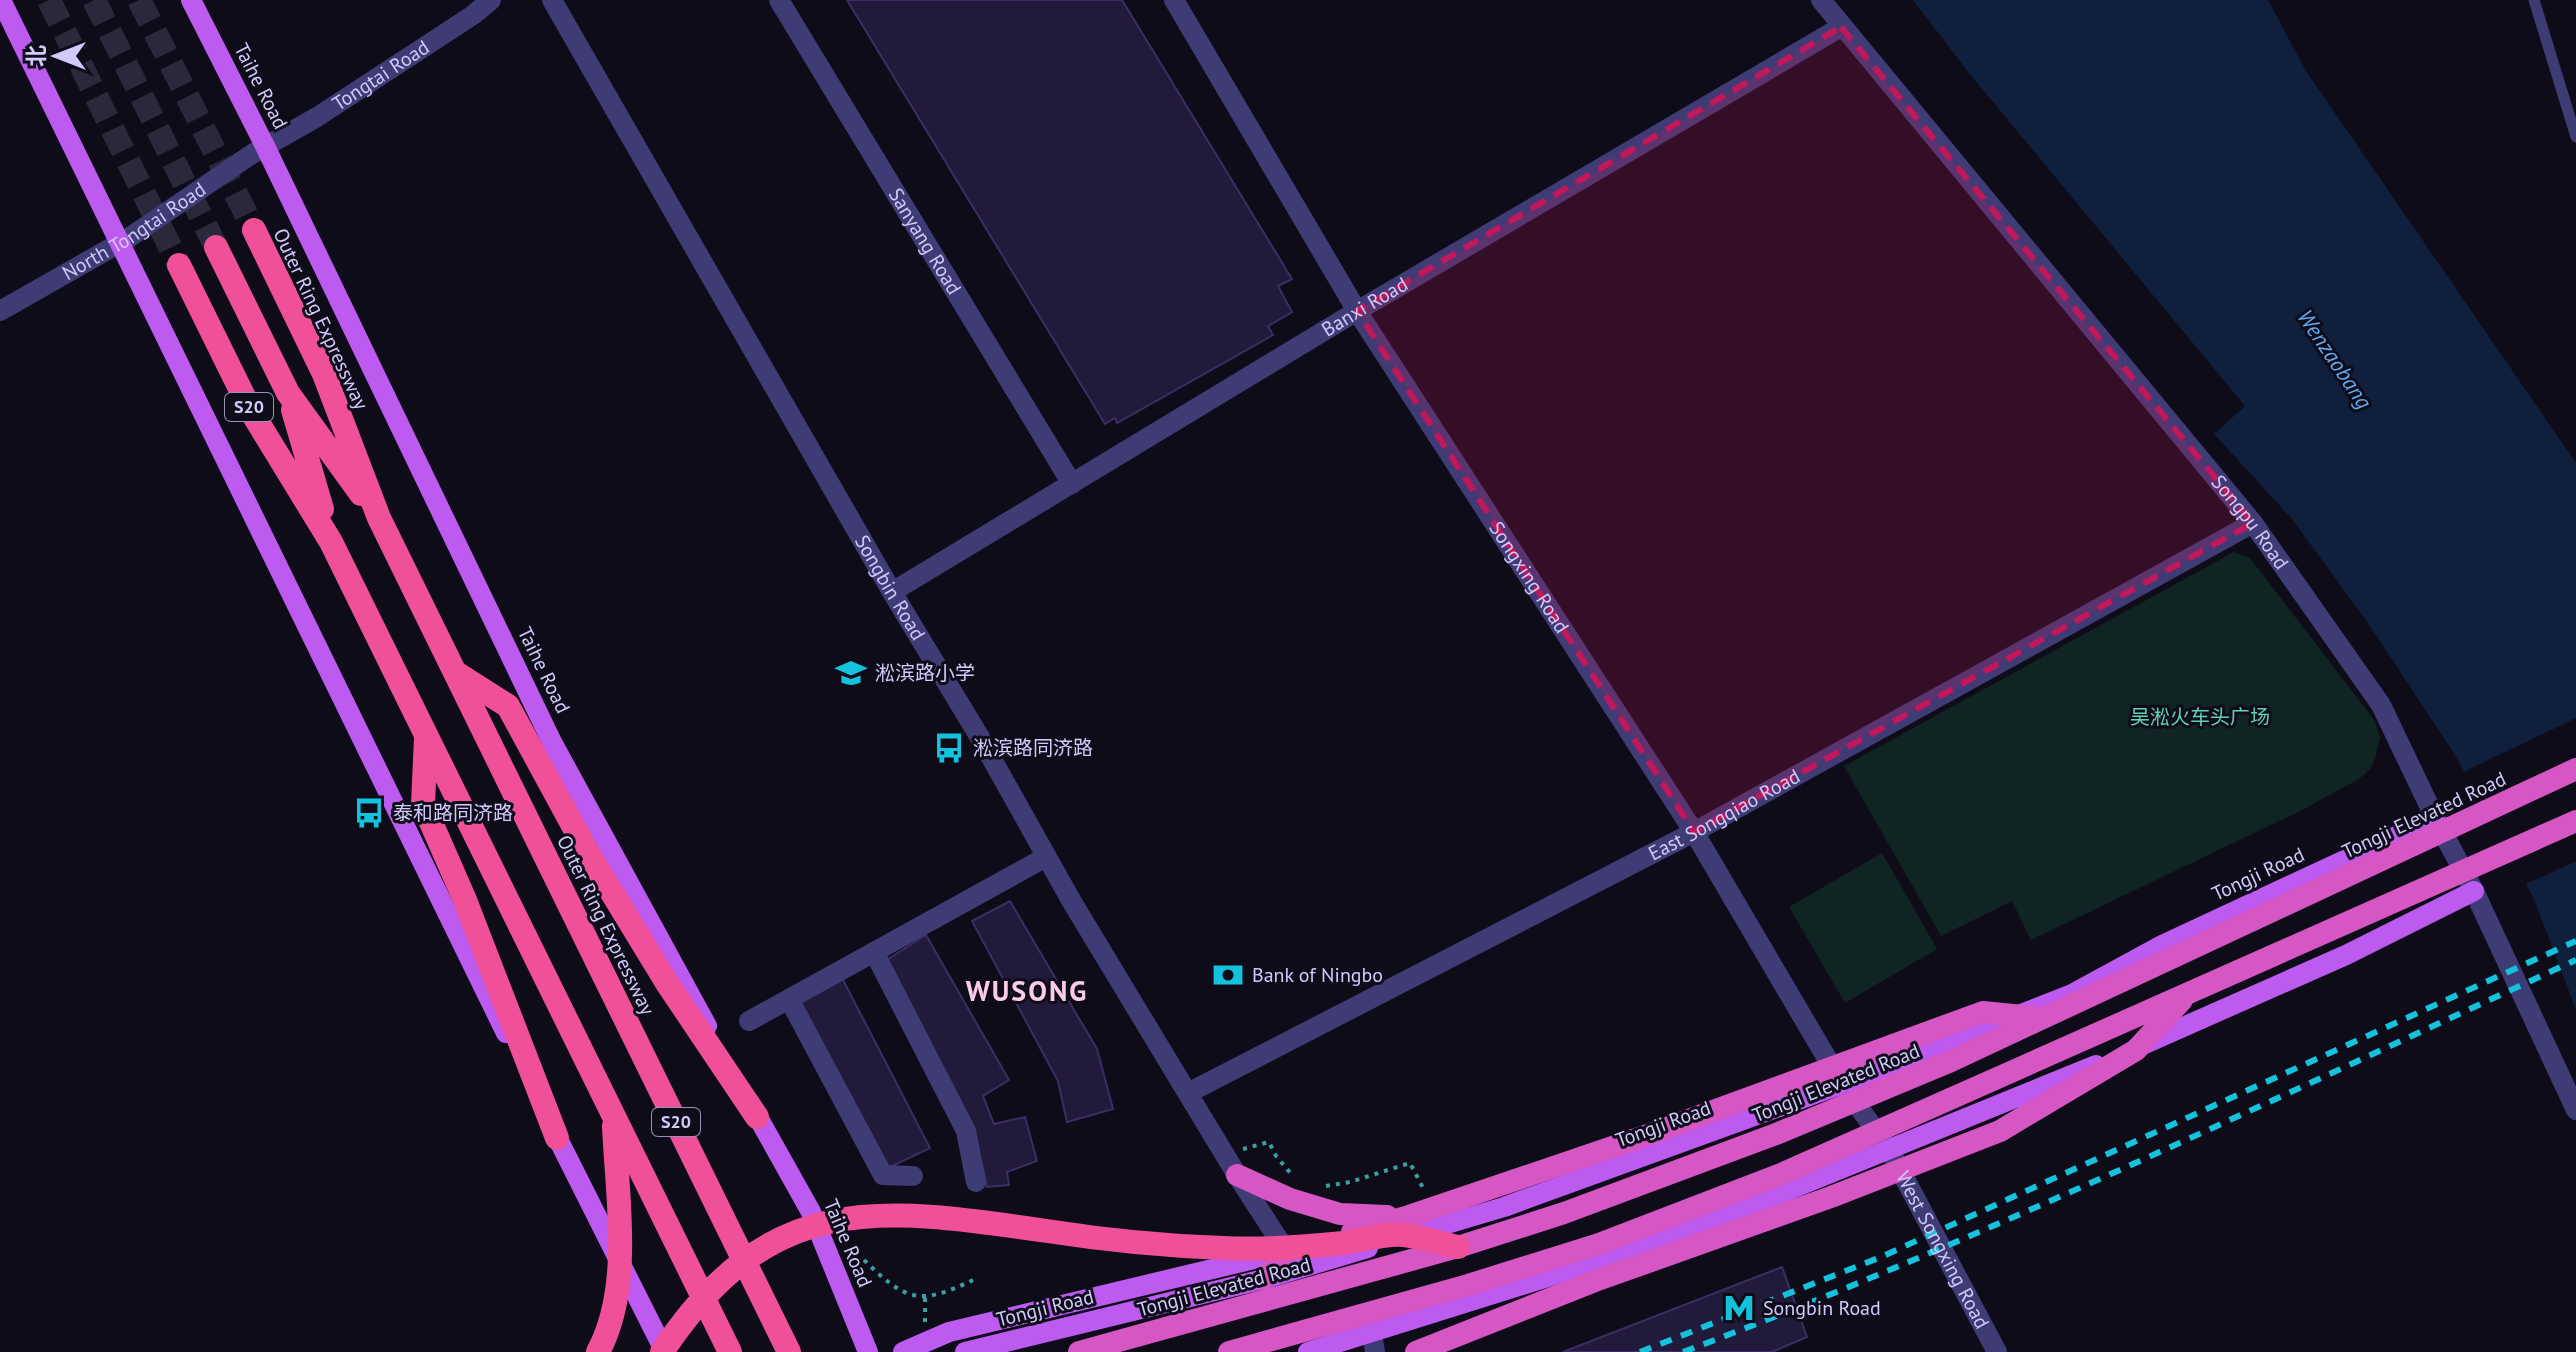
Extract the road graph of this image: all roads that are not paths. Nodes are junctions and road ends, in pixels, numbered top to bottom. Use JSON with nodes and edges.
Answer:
{"nodes":[{"id":1,"x":191,"y":0,"type":"edge"},
{"id":2,"x":491,"y":0,"type":"edge"},
{"id":3,"x":552,"y":0,"type":"edge"},
{"id":4,"x":779,"y":0,"type":"edge"},
{"id":5,"x":1174,"y":0,"type":"edge"},
{"id":6,"x":1821,"y":0,"type":"edge"},
{"id":7,"x":2534,"y":0,"type":"edge"},
{"id":8,"x":2,"y":8,"type":"edge"},
{"id":9,"x":1841,"y":27,"type":"junction"},
{"id":10,"x":2576,"y":137,"type":"edge"},
{"id":11,"x":259,"y":150,"type":"junction"},
{"id":12,"x":254,"y":230,"type":"tunnel mouth"},
{"id":13,"x":126,"y":240,"type":"junction"},
{"id":14,"x":216,"y":247,"type":"tunnel mouth"},
{"id":15,"x":179,"y":265,"type":"tunnel mouth"},
{"id":16,"x":0,"y":311,"type":"edge"},
{"id":17,"x":1357,"y":311,"type":"junction"},
{"id":18,"x":288,"y":393,"type":"junction"},
{"id":19,"x":1072,"y":484,"type":"junction"},
{"id":20,"x":379,"y":518,"type":"junction"},
{"id":21,"x":2253,"y":523,"type":"junction"},
{"id":22,"x":331,"y":542,"type":"junction"},
{"id":23,"x":892,"y":592,"type":"junction"},
{"id":24,"x":454,"y":671,"type":"junction"},
{"id":25,"x":427,"y":736,"type":"junction"},
{"id":26,"x":2576,"y":769,"type":"edge"},
{"id":27,"x":2435,"y":818,"type":"junction"},
{"id":28,"x":2576,"y":821,"type":"edge"},
{"id":29,"x":1694,"y":832,"type":"junction"},
{"id":30,"x":1046,"y":857,"type":"junction"},
{"id":31,"x":2474,"y":891,"type":"junction"},
{"id":32,"x":874,"y":952,"type":"junction"},
{"id":33,"x":2188,"y":993,"type":"junction"},
{"id":34,"x":789,"y":999,"type":"junction"},
{"id":35,"x":2044,"y":1018,"type":"junction"},
{"id":36,"x":749,"y":1021,"type":"dead end"},
{"id":37,"x":1842,"y":1084,"type":"junction"},
{"id":38,"x":1188,"y":1093,"type":"junction"},
{"id":39,"x":2576,"y":1110,"type":"edge"},
{"id":40,"x":613,"y":1115,"type":"junction"},
{"id":41,"x":757,"y":1117,"type":"junction"},
{"id":42,"x":557,"y":1138,"type":"junction"},
{"id":43,"x":1889,"y":1149,"type":"junction"},
{"id":44,"x":1237,"y":1175,"type":"junction"},
{"id":45,"x":913,"y":1176,"type":"dead end"},
{"id":46,"x":976,"y":1182,"type":"dead end"},
{"id":47,"x":1409,"y":1216,"type":"junction"},
{"id":48,"x":1458,"y":1247,"type":"junction"},
{"id":49,"x":1286,"y":1251,"type":"junction"},
{"id":50,"x":1264,"y":1279,"type":"junction"},
{"id":51,"x":1374,"y":1342,"type":"edge"},
{"id":52,"x":598,"y":1352,"type":"edge"},
{"id":53,"x":663,"y":1352,"type":"edge"},
{"id":54,"x":730,"y":1352,"type":"edge"},
{"id":55,"x":789,"y":1352,"type":"edge"},
{"id":56,"x":868,"y":1352,"type":"edge"},
{"id":57,"x":903,"y":1352,"type":"edge"},
{"id":58,"x":965,"y":1352,"type":"edge"},
{"id":59,"x":1079,"y":1352,"type":"edge"},
{"id":60,"x":1229,"y":1352,"type":"edge"},
{"id":61,"x":1308,"y":1352,"type":"edge"},
{"id":62,"x":1417,"y":1352,"type":"edge"},
{"id":63,"x":1997,"y":1352,"type":"edge"}],
"edges":[{"from":1,"to":11,"type":"main road","name":"Taihe Road"},
{"from":2,"to":11,"type":"street","name":"Tongtai Road"},
{"from":3,"to":23,"type":"street","name":"Songbin Road"},
{"from":4,"to":19,"type":"street","name":"Sanyang Road"},
{"from":5,"to":17,"type":"street","name":"Songxing Road"},
{"from":6,"to":9,"type":"street","name":"Songpu Road"},
{"from":7,"to":10,"type":"lane"},
{"from":8,"to":13,"type":"main road"},
{"from":9,"to":17,"type":"street","name":"Banxi Road"},
{"from":9,"to":21,"type":"street","name":"Songpu Road"},
{"from":11,"to":13,"type":"street","name":"North Tongtai Road"},
{"from":11,"to":41,"type":"main road","name":"Taihe Road"},
{"from":12,"to":20,"type":"highway","name":"Outer Ring Expressway","number":"S20"},
{"from":13,"to":16,"type":"street","name":"North Tongtai Road"},
{"from":13,"to":42,"type":"main road"},
{"from":14,"to":18,"type":"highway","name":"Outer Ring Expressway","number":"S20"},
{"from":15,"to":22,"type":"highway","name":"Outer Ring Expressway","number":"S20"},
{"from":17,"to":19,"type":"street","name":"Banxi Road"},
{"from":17,"to":29,"type":"street","name":"Songxing Road"},
{"from":18,"to":20,"type":"highway","name":"Outer Ring Expressway","number":"S20"},
{"from":18,"to":22,"type":"highway","name":"Outer Ring Expressway","number":"S20"},
{"from":19,"to":23,"type":"street","name":"Banxi Road"},
{"from":20,"to":24,"type":"highway","name":"Outer Ring Expressway","number":"S20"},
{"from":21,"to":27,"type":"street","name":"Songpu Road"},
{"from":21,"to":29,"type":"street","name":"East Songqiao Road"},
{"from":22,"to":25,"type":"highway","name":"Outer Ring Expressway","number":"S20"},
{"from":23,"to":30,"type":"street","name":"Songbin Road"},
{"from":24,"to":41,"type":"highway"},
{"from":24,"to":55,"type":"highway","name":"Outer Ring Expressway","number":"S20"},
{"from":25,"to":40,"type":"highway","name":"Outer Ring Expressway","number":"S20"},
{"from":25,"to":42,"type":"highway"},
{"from":26,"to":35,"type":"highway","name":"Tongji Elevated Road"},
{"from":27,"to":31,"type":"street","name":"Songpu Road"},
{"from":27,"to":37,"type":"main road","name":"Tongji Road"},
{"from":28,"to":33,"type":"highway"},
{"from":29,"to":37,"type":"street","name":"Songxing Road"},
{"from":29,"to":38,"type":"street","name":"East Songqiao Road"},
{"from":30,"to":32,"type":"street"},
{"from":30,"to":38,"type":"street","name":"Songbin Road"},
{"from":31,"to":39,"type":"street","name":"Songpu Road"},
{"from":31,"to":43,"type":"main road"},
{"from":32,"to":34,"type":"street"},
{"from":32,"to":46,"type":"street"},
{"from":33,"to":60,"type":"highway"},
{"from":33,"to":62,"type":"highway"},
{"from":34,"to":36,"type":"street"},
{"from":34,"to":45,"type":"street"},
{"from":35,"to":47,"type":"highway"},
{"from":35,"to":48,"type":"highway","name":"Tongji Elevated Road"},
{"from":37,"to":43,"type":"street","name":"Songxing Road"},
{"from":37,"to":50,"type":"main road","name":"Tongji Road"},
{"from":38,"to":44,"type":"street","name":"Songbin Road"},
{"from":40,"to":52,"type":"highway"},
{"from":40,"to":54,"type":"highway","name":"Outer Ring Expressway","number":"S20"},
{"from":41,"to":56,"type":"main road","name":"Taihe Road"},
{"from":42,"to":53,"type":"main road"},
{"from":43,"to":51,"type":"main road"},
{"from":43,"to":63,"type":"street","name":"West Songxing Road"},
{"from":44,"to":47,"type":"highway"},
{"from":44,"to":49,"type":"street","name":"Songbin Road"},
{"from":47,"to":49,"type":"highway"},
{"from":48,"to":53,"type":"highway"},
{"from":48,"to":59,"type":"highway","name":"Tongji Elevated Road"},
{"from":49,"to":50,"type":"highway"},
{"from":49,"to":57,"type":"main road","name":"Tongji Road"},
{"from":50,"to":58,"type":"main road","name":"Tongji Road"},
{"from":51,"to":61,"type":"main road"}]}
